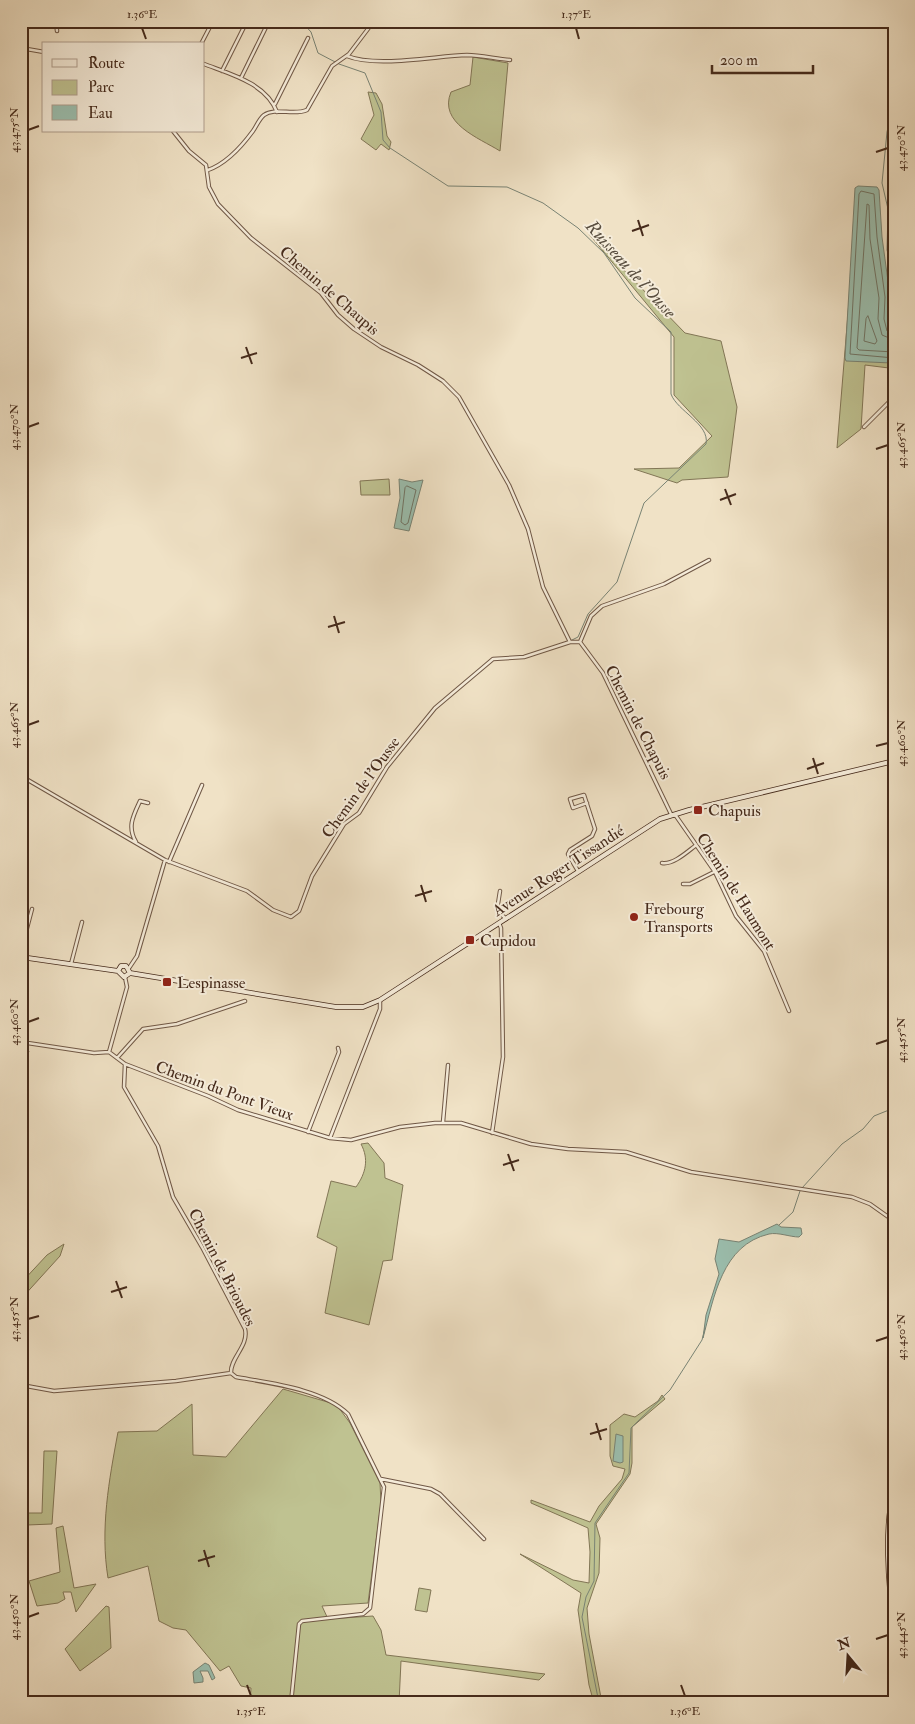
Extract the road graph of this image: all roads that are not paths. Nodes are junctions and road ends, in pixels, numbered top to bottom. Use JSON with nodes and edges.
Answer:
{"nodes":[{"id":1,"x":56,"y":21,"type":"edge"},
{"id":2,"x":213,"y":21,"type":"edge"},
{"id":3,"x":246,"y":21,"type":"edge"},
{"id":4,"x":269,"y":21,"type":"edge"},
{"id":5,"x":374,"y":21,"type":"edge"},
{"id":6,"x":57,"y":31,"type":"dead end"},
{"id":7,"x":308,"y":38,"type":"dead end"},
{"id":8,"x":202,"y":42,"type":"edge"},
{"id":9,"x":21,"y":48,"type":"edge"},
{"id":10,"x":42,"y":52,"type":"edge"},
{"id":11,"x":346,"y":57,"type":"junction"},
{"id":12,"x":510,"y":60,"type":"dead end"},
{"id":13,"x":205,"y":64,"type":"edge"},
{"id":14,"x":222,"y":71,"type":"junction"},
{"id":15,"x":241,"y":78,"type":"junction"},
{"id":16,"x":274,"y":106,"type":"junction"},
{"id":17,"x":277,"y":112,"type":"junction"},
{"id":18,"x":174,"y":132,"type":"edge"},
{"id":19,"x":208,"y":170,"type":"junction"},
{"id":20,"x":894,"y":396,"type":"edge"},
{"id":21,"x":864,"y":427,"type":"dead end"},
{"id":22,"x":709,"y":560,"type":"dead end"},
{"id":23,"x":570,"y":642,"type":"junction"},
{"id":24,"x":580,"y":642,"type":"junction"},
{"id":25,"x":894,"y":761,"type":"edge"},
{"id":26,"x":21,"y":776,"type":"edge"},
{"id":27,"x":202,"y":785,"type":"dead end"},
{"id":28,"x":148,"y":803,"type":"dead end"},
{"id":29,"x":587,"y":803,"type":"junction"},
{"id":30,"x":673,"y":814,"type":"junction"},
{"id":31,"x":137,"y":843,"type":"junction"},
{"id":32,"x":696,"y":845,"type":"junction"},
{"id":33,"x":166,"y":860,"type":"junction"},
{"id":34,"x":169,"y":862,"type":"junction"},
{"id":35,"x":662,"y":863,"type":"dead end"},
{"id":36,"x":578,"y":871,"type":"junction"},
{"id":37,"x":714,"y":872,"type":"junction"},
{"id":38,"x":683,"y":884,"type":"dead end"},
{"id":39,"x":500,"y":891,"type":"dead end"},
{"id":40,"x":32,"y":908,"type":"dead end"},
{"id":41,"x":506,"y":919,"type":"junction"},
{"id":42,"x":82,"y":922,"type":"dead end"},
{"id":43,"x":499,"y":924,"type":"junction"},
{"id":44,"x":21,"y":951,"type":"edge"},
{"id":45,"x":21,"y":957,"type":"edge"},
{"id":46,"x":71,"y":965,"type":"junction"},
{"id":47,"x":129,"y":968,"type":"junction"},
{"id":48,"x":118,"y":971,"type":"junction"},
{"id":49,"x":130,"y":973,"type":"junction"},
{"id":50,"x":125,"y":977,"type":"junction"},
{"id":51,"x":380,"y":1000,"type":"junction"},
{"id":52,"x":244,"y":1001,"type":"dead end"},
{"id":53,"x":789,"y":1011,"type":"dead end"},
{"id":54,"x":21,"y":1042,"type":"edge"},
{"id":55,"x":338,"y":1048,"type":"dead end"},
{"id":56,"x":109,"y":1052,"type":"junction"},
{"id":57,"x":117,"y":1058,"type":"junction"},
{"id":58,"x":125,"y":1064,"type":"junction"},
{"id":59,"x":448,"y":1065,"type":"dead end"},
{"id":60,"x":444,"y":1122,"type":"junction"},
{"id":61,"x":308,"y":1132,"type":"junction"},
{"id":62,"x":492,"y":1133,"type":"junction"},
{"id":63,"x":330,"y":1138,"type":"junction"},
{"id":64,"x":894,"y":1222,"type":"edge"},
{"id":65,"x":231,"y":1373,"type":"junction"},
{"id":66,"x":21,"y":1385,"type":"edge"},
{"id":67,"x":381,"y":1479,"type":"junction"},
{"id":68,"x":894,"y":1491,"type":"edge"},
{"id":69,"x":484,"y":1539,"type":"dead end"},
{"id":70,"x":892,"y":1594,"type":"edge"},
{"id":71,"x":894,"y":1620,"type":"edge"},
{"id":72,"x":894,"y":1649,"type":"edge"},
{"id":73,"x":291,"y":1703,"type":"edge"},
{"id":74,"x":892,"y":1703,"type":"edge"}],
"edges":[{"from":1,"to":6,"type":"street"},
{"from":2,"to":8,"type":"street"},
{"from":3,"to":14,"type":"street"},
{"from":4,"to":15,"type":"street"},
{"from":5,"to":11,"type":"street"},
{"from":7,"to":16,"type":"street"},
{"from":9,"to":10,"type":"street"},
{"from":11,"to":12,"type":"street"},
{"from":11,"to":17,"type":"street"},
{"from":13,"to":14,"type":"street"},
{"from":14,"to":15,"type":"street"},
{"from":15,"to":16,"type":"street"},
{"from":16,"to":17,"type":"street"},
{"from":17,"to":19,"type":"street"},
{"from":18,"to":19,"type":"street"},
{"from":19,"to":23,"type":"street","name":"Chemin de Chaupis"},
{"from":20,"to":21,"type":"street"},
{"from":22,"to":24,"type":"street"},
{"from":23,"to":24,"type":"street","name":"Chemin de l'Ousse"},
{"from":23,"to":34,"type":"street","name":"Chemin de l'Ousse"},
{"from":24,"to":30,"type":"street","name":"Chemin de Chapuis"},
{"from":25,"to":30,"type":"main road","name":"Avenue Roger Tissandié"},
{"from":26,"to":31,"type":"street","name":"Chemin de l'Ousse"},
{"from":27,"to":34,"type":"street"},
{"from":28,"to":31,"type":"street"},
{"from":29,"to":29,"type":"street"},
{"from":29,"to":36,"type":"street"},
{"from":30,"to":32,"type":"street","name":"Chemin de Haumont"},
{"from":30,"to":36,"type":"main road","name":"Avenue Roger Tissandié"},
{"from":31,"to":33,"type":"street","name":"Chemin de l'Ousse"},
{"from":32,"to":35,"type":"street"},
{"from":32,"to":37,"type":"street","name":"Chemin de Haumont"},
{"from":33,"to":34,"type":"street","name":"Chemin de l'Ousse"},
{"from":33,"to":47,"type":"street"},
{"from":36,"to":41,"type":"main road","name":"Avenue Roger Tissandié"},
{"from":37,"to":38,"type":"street"},
{"from":37,"to":53,"type":"street","name":"Chemin de Haumont"},
{"from":39,"to":41,"type":"street"},
{"from":40,"to":44,"type":"street"},
{"from":41,"to":43,"type":"main road","name":"Avenue Roger Tissandié"},
{"from":42,"to":46,"type":"street"},
{"from":43,"to":51,"type":"main road","name":"Avenue Roger Tissandié"},
{"from":43,"to":62,"type":"street"},
{"from":45,"to":46,"type":"main road"},
{"from":46,"to":48,"type":"main road"},
{"from":47,"to":48,"type":"main road"},
{"from":47,"to":49,"type":"main road"},
{"from":48,"to":50,"type":"main road"},
{"from":49,"to":50,"type":"main road"},
{"from":49,"to":51,"type":"main road","name":"Avenue Roger Tissandié"},
{"from":50,"to":56,"type":"street"},
{"from":51,"to":63,"type":"street"},
{"from":52,"to":57,"type":"street"},
{"from":54,"to":56,"type":"street"},
{"from":55,"to":61,"type":"street"},
{"from":56,"to":57,"type":"street"},
{"from":57,"to":58,"type":"street"},
{"from":58,"to":61,"type":"street","name":"Chemin du Pont Vieux"},
{"from":58,"to":65,"type":"street","name":"Chemin de Brioudes"},
{"from":59,"to":60,"type":"street"},
{"from":60,"to":62,"type":"street","name":"Chemin du Pont Vieux"},
{"from":60,"to":63,"type":"street","name":"Chemin du Pont Vieux"},
{"from":61,"to":63,"type":"street","name":"Chemin du Pont Vieux"},
{"from":62,"to":64,"type":"street","name":"Chemin du Pont Vieux"},
{"from":65,"to":66,"type":"street"},
{"from":65,"to":67,"type":"street"},
{"from":67,"to":69,"type":"street"},
{"from":67,"to":73,"type":"street"},
{"from":68,"to":70,"type":"main road"},
{"from":70,"to":71,"type":"main road"},
{"from":72,"to":74,"type":"main road"}]}
